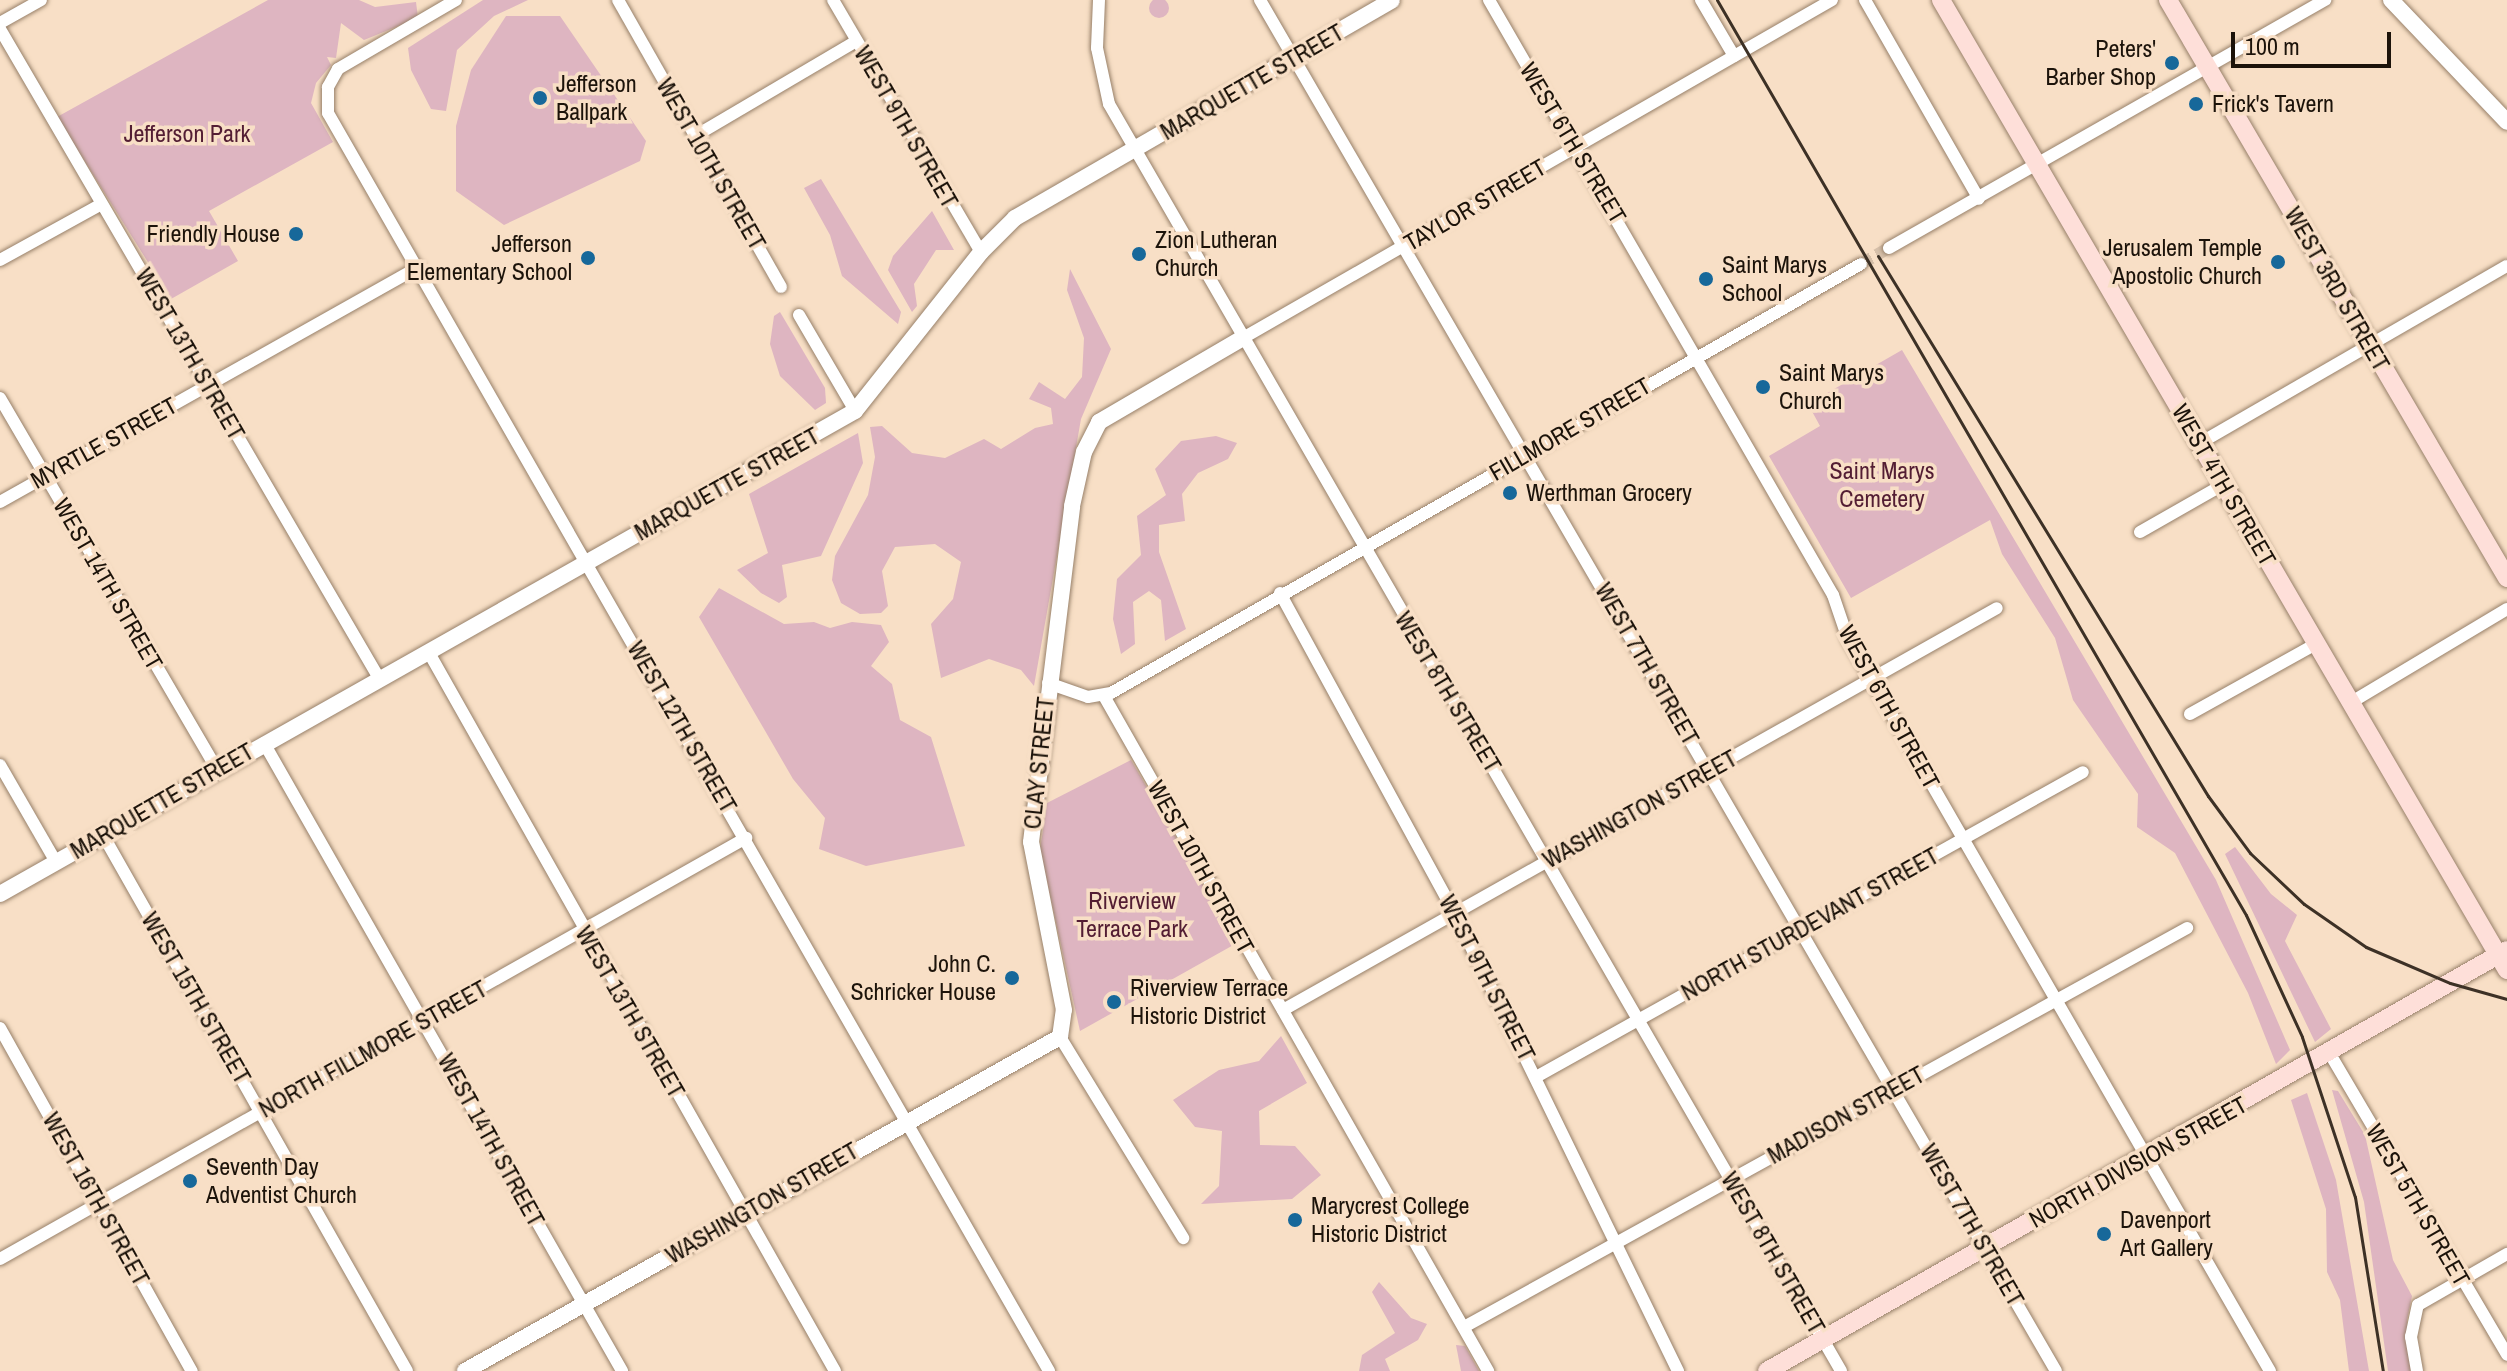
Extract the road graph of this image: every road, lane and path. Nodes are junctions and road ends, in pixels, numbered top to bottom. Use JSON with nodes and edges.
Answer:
{"nodes":[{"id":1,"x":41,"y":0,"type":"edge"},
{"id":2,"x":456,"y":0,"type":"edge"},
{"id":3,"x":618,"y":0,"type":"edge"},
{"id":4,"x":833,"y":0,"type":"edge"},
{"id":5,"x":1099,"y":0,"type":"edge"},
{"id":6,"x":1260,"y":0,"type":"edge"},
{"id":7,"x":1392,"y":0,"type":"edge"},
{"id":8,"x":1489,"y":0,"type":"edge"},
{"id":9,"x":1701,"y":0,"type":"edge"},
{"id":10,"x":1832,"y":0,"type":"edge"},
{"id":11,"x":1865,"y":0,"type":"edge"},
{"id":12,"x":1941,"y":0,"type":"edge"},
{"id":13,"x":2168,"y":0,"type":"edge"},
{"id":14,"x":2325,"y":0,"type":"edge"},
{"id":15,"x":2391,"y":0,"type":"edge"},
{"id":16,"x":1818,"y":4,"type":"edge"},
{"id":17,"x":0,"y":26,"type":"edge"},
{"id":18,"x":856,"y":41,"type":"junction"},
{"id":19,"x":1734,"y":56,"type":"junction"},
{"id":20,"x":1295,"y":57,"type":"junction"},
{"id":21,"x":2208,"y":68,"type":"junction"},
{"id":22,"x":2507,"y":122,"type":"edge"},
{"id":23,"x":695,"y":136,"type":"junction"},
{"id":24,"x":1575,"y":148,"type":"junction"},
{"id":25,"x":1135,"y":149,"type":"junction"},
{"id":26,"x":2037,"y":165,"type":"junction"},
{"id":27,"x":1979,"y":199,"type":"junction"},
{"id":28,"x":102,"y":204,"type":"junction"},
{"id":29,"x":1405,"y":245,"type":"junction"},
{"id":30,"x":1889,"y":248,"type":"tunnel mouth"},
{"id":31,"x":981,"y":252,"type":"junction"},
{"id":32,"x":0,"y":260,"type":"edge"},
{"id":33,"x":1861,"y":264,"type":"tunnel mouth"},
{"id":34,"x":2507,"y":266,"type":"edge"},
{"id":35,"x":418,"y":267,"type":"junction"},
{"id":36,"x":781,"y":287,"type":"dead end"},
{"id":37,"x":799,"y":315,"type":"dead end"},
{"id":38,"x":1243,"y":338,"type":"junction"},
{"id":39,"x":2370,"y":345,"type":"junction"},
{"id":40,"x":1697,"y":356,"type":"junction"},
{"id":41,"x":208,"y":385,"type":"junction"},
{"id":42,"x":0,"y":398,"type":"edge"},
{"id":43,"x":855,"y":411,"type":"junction"},
{"id":44,"x":2200,"y":443,"type":"junction"},
{"id":45,"x":1527,"y":454,"type":"junction"},
{"id":46,"x":46,"y":476,"type":"junction"},
{"id":47,"x":2224,"y":484,"type":"junction"},
{"id":48,"x":0,"y":502,"type":"edge"},
{"id":49,"x":2140,"y":532,"type":"dead end"},
{"id":50,"x":1362,"y":546,"type":"junction"},
{"id":51,"x":588,"y":562,"type":"junction"},
{"id":52,"x":2507,"y":578,"type":"edge"},
{"id":53,"x":1280,"y":593,"type":"junction"},
{"id":54,"x":1997,"y":608,"type":"dead end"},
{"id":55,"x":2507,"y":609,"type":"edge"},
{"id":56,"x":2316,"y":644,"type":"junction"},
{"id":57,"x":428,"y":651,"type":"junction"},
{"id":58,"x":379,"y":678,"type":"junction"},
{"id":59,"x":1871,"y":680,"type":"junction"},
{"id":60,"x":1048,"y":683,"type":"junction"},
{"id":61,"x":1104,"y":696,"type":"junction"},
{"id":62,"x":2350,"y":703,"type":"junction"},
{"id":63,"x":2190,"y":714,"type":"dead end"},
{"id":64,"x":264,"y":743,"type":"junction"},
{"id":65,"x":0,"y":765,"type":"edge"},
{"id":66,"x":217,"y":770,"type":"junction"},
{"id":67,"x":1709,"y":772,"type":"junction"},
{"id":68,"x":2083,"y":772,"type":"dead end"},
{"id":69,"x":103,"y":835,"type":"junction"},
{"id":70,"x":746,"y":838,"type":"junction"},
{"id":71,"x":1963,"y":839,"type":"junction"},
{"id":72,"x":1548,"y":860,"type":"junction"},
{"id":73,"x":56,"y":862,"type":"junction"},
{"id":74,"x":0,"y":894,"type":"edge"},
{"id":75,"x":1454,"y":912,"type":"junction"},
{"id":76,"x":2187,"y":928,"type":"dead end"},
{"id":77,"x":1801,"y":929,"type":"junction"},
{"id":78,"x":584,"y":930,"type":"junction"},
{"id":79,"x":2504,"y":958,"type":"edge"},
{"id":80,"x":2055,"y":998,"type":"junction"},
{"id":81,"x":1283,"y":1010,"type":"junction"},
{"id":82,"x":1639,"y":1019,"type":"junction"},
{"id":83,"x":424,"y":1021,"type":"junction"},
{"id":84,"x":0,"y":1028,"type":"edge"},
{"id":85,"x":1060,"y":1037,"type":"junction"},
{"id":86,"x":2330,"y":1054,"type":"junction"},
{"id":87,"x":1536,"y":1077,"type":"junction"},
{"id":88,"x":1894,"y":1088,"type":"junction"},
{"id":89,"x":261,"y":1112,"type":"junction"},
{"id":90,"x":907,"y":1121,"type":"junction"},
{"id":91,"x":2148,"y":1156,"type":"junction"},
{"id":92,"x":1731,"y":1178,"type":"junction"},
{"id":93,"x":98,"y":1203,"type":"junction"},
{"id":94,"x":744,"y":1212,"type":"junction"},
{"id":95,"x":1183,"y":1238,"type":"dead end"},
{"id":96,"x":1616,"y":1242,"type":"junction"},
{"id":97,"x":1985,"y":1247,"type":"junction"},
{"id":98,"x":2507,"y":1254,"type":"edge"},
{"id":99,"x":0,"y":1259,"type":"edge"},
{"id":100,"x":2462,"y":1279,"type":"junction"},
{"id":101,"x":584,"y":1305,"type":"junction"},
{"id":102,"x":1464,"y":1327,"type":"junction"},
{"id":103,"x":1822,"y":1337,"type":"junction"},
{"id":104,"x":2507,"y":1355,"type":"edge"},
{"id":105,"x":192,"y":1371,"type":"edge"},
{"id":106,"x":407,"y":1371,"type":"edge"},
{"id":107,"x":465,"y":1371,"type":"edge"},
{"id":108,"x":622,"y":1371,"type":"edge"},
{"id":109,"x":835,"y":1371,"type":"edge"},
{"id":110,"x":1049,"y":1371,"type":"edge"},
{"id":111,"x":1488,"y":1371,"type":"edge"},
{"id":112,"x":1678,"y":1371,"type":"edge"},
{"id":113,"x":1767,"y":1371,"type":"edge"},
{"id":114,"x":1841,"y":1371,"type":"edge"},
{"id":115,"x":2056,"y":1371,"type":"edge"},
{"id":116,"x":2270,"y":1371,"type":"edge"},
{"id":117,"x":2417,"y":1371,"type":"edge"}],
"edges":[{"from":1,"to":17,"type":"street"},
{"from":2,"to":35,"type":"street","name":"WEST 12TH STREET"},
{"from":3,"to":23,"type":"street","name":"WEST 10TH STREET"},
{"from":4,"to":18,"type":"street","name":"WEST 9TH STREET"},
{"from":5,"to":25,"type":"street","name":"WEST 8TH STREET"},
{"from":6,"to":20,"type":"street","name":"WEST 7TH STREET"},
{"from":7,"to":20,"type":"street","name":"MARQUETTE STREET"},
{"from":8,"to":24,"type":"street","name":"WEST 6TH STREET"},
{"from":9,"to":19,"type":"street"},
{"from":10,"to":16,"type":"street","name":"TAYLOR STREET"},
{"from":11,"to":27,"type":"street"},
{"from":12,"to":26,"type":"main road","name":"WEST 4TH STREET"},
{"from":13,"to":21,"type":"main road","name":"WEST 3RD STREET"},
{"from":14,"to":21,"type":"street"},
{"from":15,"to":22,"type":"street"},
{"from":16,"to":19,"type":"street","name":"TAYLOR STREET"},
{"from":17,"to":28,"type":"street","name":"WEST 13TH STREET"},
{"from":18,"to":23,"type":"street"},
{"from":18,"to":31,"type":"street","name":"WEST 9TH STREET"},
{"from":19,"to":24,"type":"street","name":"TAYLOR STREET"},
{"from":20,"to":25,"type":"street","name":"MARQUETTE STREET"},
{"from":20,"to":29,"type":"street","name":"WEST 7TH STREET"},
{"from":21,"to":26,"type":"street"},
{"from":21,"to":39,"type":"main road","name":"WEST 3RD STREET"},
{"from":23,"to":36,"type":"street","name":"WEST 10TH STREET"},
{"from":24,"to":29,"type":"street","name":"TAYLOR STREET"},
{"from":24,"to":40,"type":"street","name":"WEST 6TH STREET"},
{"from":25,"to":31,"type":"street","name":"MARQUETTE STREET"},
{"from":25,"to":38,"type":"street","name":"WEST 8TH STREET"},
{"from":26,"to":27,"type":"street"},
{"from":26,"to":44,"type":"main road","name":"WEST 4TH STREET"},
{"from":27,"to":30,"type":"street"},
{"from":28,"to":32,"type":"street"},
{"from":28,"to":41,"type":"street","name":"WEST 13TH STREET"},
{"from":29,"to":38,"type":"street","name":"TAYLOR STREET"},
{"from":29,"to":45,"type":"street","name":"WEST 7TH STREET"},
{"from":31,"to":43,"type":"street","name":"MARQUETTE STREET"},
{"from":33,"to":40,"type":"street","name":"FILLMORE STREET"},
{"from":34,"to":39,"type":"street"},
{"from":35,"to":41,"type":"street","name":"MYRTLE STREET"},
{"from":35,"to":51,"type":"street","name":"WEST 12TH STREET"},
{"from":37,"to":43,"type":"street"},
{"from":38,"to":50,"type":"street","name":"WEST 8TH STREET"},
{"from":38,"to":60,"type":"street","name":"CLAY STREET"},
{"from":39,"to":44,"type":"street"},
{"from":39,"to":52,"type":"main road","name":"WEST 3RD STREET"},
{"from":40,"to":45,"type":"street","name":"FILLMORE STREET"},
{"from":40,"to":59,"type":"street","name":"WEST 6TH STREET"},
{"from":41,"to":46,"type":"street","name":"MYRTLE STREET"},
{"from":41,"to":58,"type":"street","name":"WEST 13TH STREET"},
{"from":42,"to":46,"type":"street","name":"WEST 14TH STREET"},
{"from":43,"to":51,"type":"street","name":"MARQUETTE STREET"},
{"from":44,"to":47,"type":"main road","name":"WEST 4TH STREET"},
{"from":45,"to":50,"type":"street","name":"FILLMORE STREET"},
{"from":45,"to":67,"type":"street","name":"WEST 7TH STREET"},
{"from":46,"to":48,"type":"street","name":"MYRTLE STREET"},
{"from":46,"to":66,"type":"street","name":"WEST 14TH STREET"},
{"from":47,"to":49,"type":"street"},
{"from":47,"to":56,"type":"main road","name":"WEST 4TH STREET"},
{"from":50,"to":53,"type":"street","name":"FILLMORE STREET"},
{"from":50,"to":72,"type":"street","name":"WEST 8TH STREET"},
{"from":51,"to":57,"type":"street","name":"MARQUETTE STREET"},
{"from":51,"to":70,"type":"street","name":"WEST 12TH STREET"},
{"from":53,"to":61,"type":"street"},
{"from":53,"to":75,"type":"street","name":"WEST 9TH STREET"},
{"from":54,"to":59,"type":"street","name":"WASHINGTON STREET"},
{"from":55,"to":62,"type":"street"},
{"from":56,"to":62,"type":"main road","name":"WEST 4TH STREET"},
{"from":56,"to":63,"type":"street"},
{"from":57,"to":58,"type":"street","name":"MARQUETTE STREET"},
{"from":57,"to":78,"type":"street","name":"WEST 13TH STREET"},
{"from":58,"to":64,"type":"street","name":"MARQUETTE STREET"},
{"from":59,"to":67,"type":"street","name":"WASHINGTON STREET"},
{"from":59,"to":71,"type":"street","name":"WEST 6TH STREET"},
{"from":60,"to":61,"type":"street"},
{"from":60,"to":85,"type":"street","name":"CLAY STREET"},
{"from":61,"to":81,"type":"street","name":"WEST 10TH STREET"},
{"from":62,"to":79,"type":"main road","name":"WEST 4TH STREET"},
{"from":64,"to":66,"type":"street","name":"MARQUETTE STREET"},
{"from":64,"to":83,"type":"street","name":"WEST 14TH STREET"},
{"from":65,"to":73,"type":"street"},
{"from":66,"to":69,"type":"street","name":"MARQUETTE STREET"},
{"from":67,"to":72,"type":"street","name":"WASHINGTON STREET"},
{"from":67,"to":77,"type":"street","name":"WEST 7TH STREET"},
{"from":68,"to":71,"type":"street","name":"NORTH STURDEVANT STREET"},
{"from":69,"to":73,"type":"street","name":"MARQUETTE STREET"},
{"from":69,"to":89,"type":"street","name":"WEST 15TH STREET"},
{"from":70,"to":78,"type":"street","name":"NORTH FILLMORE STREET"},
{"from":70,"to":90,"type":"street","name":"WEST 12TH STREET"},
{"from":71,"to":77,"type":"street","name":"NORTH STURDEVANT STREET"},
{"from":71,"to":80,"type":"street","name":"WEST 6TH STREET"},
{"from":72,"to":75,"type":"street","name":"WASHINGTON STREET"},
{"from":72,"to":82,"type":"street","name":"WEST 8TH STREET"},
{"from":73,"to":74,"type":"street","name":"MARQUETTE STREET"},
{"from":75,"to":81,"type":"street","name":"WASHINGTON STREET"},
{"from":75,"to":87,"type":"street","name":"WEST 9TH STREET"},
{"from":76,"to":80,"type":"street","name":"MADISON STREET"},
{"from":77,"to":82,"type":"street","name":"NORTH STURDEVANT STREET"},
{"from":77,"to":88,"type":"street","name":"WEST 7TH STREET"},
{"from":78,"to":83,"type":"street","name":"NORTH FILLMORE STREET"},
{"from":78,"to":94,"type":"street","name":"WEST 13TH STREET"},
{"from":79,"to":86,"type":"main road","name":"NORTH DIVISION STREET"},
{"from":80,"to":88,"type":"street","name":"MADISON STREET"},
{"from":80,"to":91,"type":"street","name":"WEST 6TH STREET"},
{"from":81,"to":102,"type":"street","name":"WEST 10TH STREET"},
{"from":82,"to":87,"type":"street","name":"NORTH STURDEVANT STREET"},
{"from":82,"to":92,"type":"street","name":"WEST 8TH STREET"},
{"from":83,"to":89,"type":"street","name":"NORTH FILLMORE STREET"},
{"from":83,"to":101,"type":"street","name":"WEST 14TH STREET"},
{"from":84,"to":93,"type":"street","name":"WEST 16TH STREET"},
{"from":85,"to":90,"type":"street","name":"WASHINGTON STREET"},
{"from":85,"to":95,"type":"street"},
{"from":86,"to":91,"type":"main road","name":"NORTH DIVISION STREET"},
{"from":86,"to":100,"type":"street","name":"WEST 5TH STREET"},
{"from":87,"to":96,"type":"street","name":"WEST 9TH STREET"},
{"from":88,"to":92,"type":"street","name":"MADISON STREET"},
{"from":88,"to":97,"type":"street","name":"WEST 7TH STREET"},
{"from":89,"to":93,"type":"street","name":"NORTH FILLMORE STREET"},
{"from":89,"to":106,"type":"street","name":"WEST 15TH STREET"},
{"from":90,"to":94,"type":"street","name":"WASHINGTON STREET"},
{"from":90,"to":110,"type":"street","name":"WEST 12TH STREET"},
{"from":91,"to":97,"type":"main road","name":"NORTH DIVISION STREET"},
{"from":91,"to":116,"type":"street","name":"WEST 6TH STREET"},
{"from":92,"to":96,"type":"street","name":"MADISON STREET"},
{"from":92,"to":103,"type":"street","name":"WEST 8TH STREET"},
{"from":93,"to":99,"type":"street","name":"NORTH FILLMORE STREET"},
{"from":93,"to":105,"type":"street","name":"WEST 16TH STREET"},
{"from":94,"to":101,"type":"street","name":"WASHINGTON STREET"},
{"from":94,"to":109,"type":"street","name":"WEST 13TH STREET"},
{"from":96,"to":102,"type":"street","name":"MADISON STREET"},
{"from":96,"to":112,"type":"street","name":"WEST 9TH STREET"},
{"from":97,"to":103,"type":"main road","name":"NORTH DIVISION STREET"},
{"from":97,"to":115,"type":"street","name":"WEST 7TH STREET"},
{"from":98,"to":100,"type":"street"},
{"from":100,"to":104,"type":"street","name":"WEST 5TH STREET"},
{"from":100,"to":117,"type":"street"},
{"from":101,"to":107,"type":"street","name":"WASHINGTON STREET"},
{"from":101,"to":108,"type":"street","name":"WEST 14TH STREET"},
{"from":102,"to":111,"type":"street","name":"WEST 10TH STREET"},
{"from":103,"to":113,"type":"main road","name":"NORTH DIVISION STREET"},
{"from":103,"to":114,"type":"street","name":"WEST 8TH STREET"}]}
